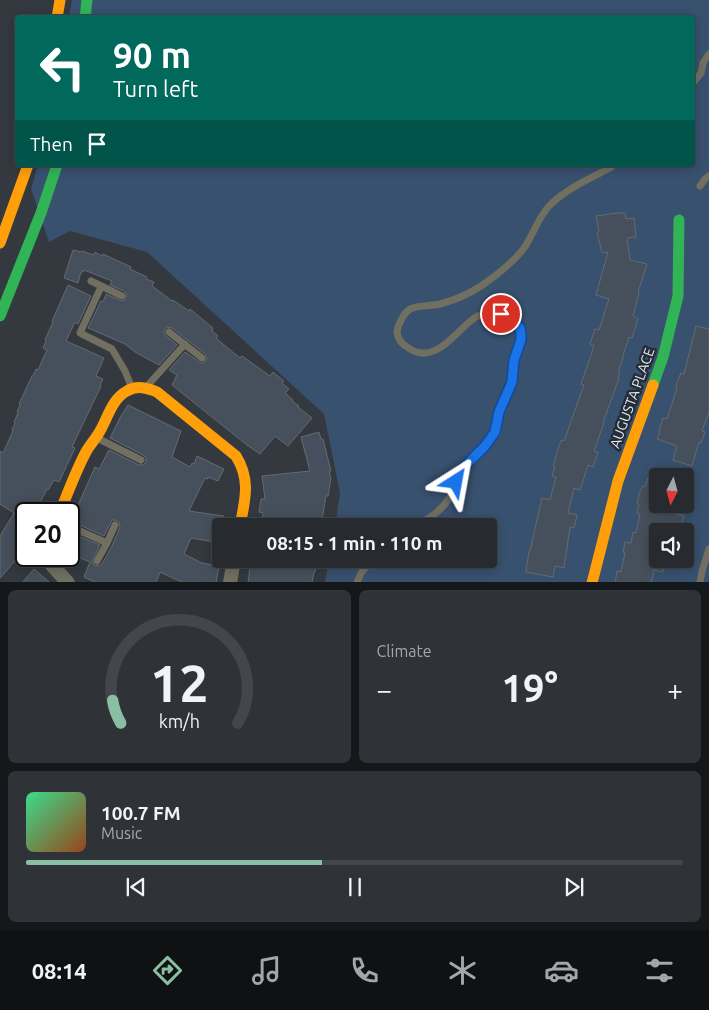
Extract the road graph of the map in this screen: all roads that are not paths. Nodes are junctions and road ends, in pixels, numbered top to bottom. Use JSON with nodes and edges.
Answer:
{"nodes":[{"id":1,"x":60,"y":0,"type":"edge"},
{"id":2,"x":87,"y":0,"type":"edge"},
{"id":3,"x":58,"y":15,"type":"edge"},
{"id":4,"x":85,"y":15,"type":"edge"},
{"id":5,"x":709,"y":54,"type":"edge"},
{"id":6,"x":695,"y":80,"type":"edge"},
{"id":7,"x":27,"y":167,"type":"edge"},
{"id":8,"x":57,"y":167,"type":"edge"},
{"id":9,"x":611,"y":167,"type":"edge"},
{"id":10,"x":709,"y":176,"type":"edge"},
{"id":11,"x":700,"y":186,"type":"dead end"},
{"id":12,"x":679,"y":220,"type":"dead end"},
{"id":13,"x":0,"y":243,"type":"edge"},
{"id":14,"x":91,"y":281,"type":"dead end"},
{"id":15,"x":101,"y":286,"type":"junction"},
{"id":16,"x":122,"y":296,"type":"dead end"},
{"id":17,"x":0,"y":316,"type":"edge"},
{"id":18,"x":169,"y":332,"type":"dead end"},
{"id":19,"x":185,"y":344,"type":"junction"},
{"id":20,"x":202,"y":358,"type":"dead end"},
{"id":21,"x":132,"y":388,"type":"junction"},
{"id":22,"x":146,"y":388,"type":"junction"},
{"id":23,"x":97,"y":438,"type":"junction"},
{"id":24,"x":141,"y":460,"type":"dead end"},
{"id":25,"x":64,"y":502,"type":"edge"},
{"id":26,"x":241,"y":518,"type":"edge"},
{"id":27,"x":429,"y":518,"type":"edge"},
{"id":28,"x":115,"y":525,"type":"dead end"},
{"id":29,"x":80,"y":531,"type":"edge"},
{"id":30,"x":107,"y":543,"type":"junction"},
{"id":31,"x":709,"y":549,"type":"edge"},
{"id":32,"x":97,"y":561,"type":"dead end"},
{"id":33,"x":54,"y":567,"type":"edge"},
{"id":34,"x":232,"y":568,"type":"edge"},
{"id":35,"x":366,"y":568,"type":"edge"},
{"id":36,"x":68,"y":582,"type":"edge"},
{"id":37,"x":230,"y":582,"type":"edge"},
{"id":38,"x":357,"y":582,"type":"edge"},
{"id":39,"x":592,"y":582,"type":"edge"},
{"id":40,"x":700,"y":582,"type":"edge"}],
"edges":[{"from":1,"to":3,"type":"street"},
{"from":2,"to":4,"type":"street"},
{"from":5,"to":6,"type":"lane"},
{"from":7,"to":13,"type":"street"},
{"from":8,"to":17,"type":"street"},
{"from":9,"to":27,"type":"lane"},
{"from":10,"to":11,"type":"lane"},
{"from":12,"to":39,"type":"street","name":"AUGUSTA PLACE"},
{"from":14,"to":15,"type":"lane"},
{"from":15,"to":16,"type":"lane"},
{"from":15,"to":21,"type":"lane"},
{"from":18,"to":19,"type":"lane"},
{"from":19,"to":20,"type":"lane"},
{"from":19,"to":22,"type":"lane"},
{"from":21,"to":22,"type":"street"},
{"from":21,"to":23,"type":"street"},
{"from":22,"to":26,"type":"street"},
{"from":23,"to":24,"type":"lane"},
{"from":23,"to":25,"type":"street"},
{"from":28,"to":30,"type":"lane"},
{"from":29,"to":30,"type":"lane"},
{"from":30,"to":32,"type":"lane"},
{"from":31,"to":40,"type":"lane"},
{"from":33,"to":36,"type":"street"},
{"from":34,"to":37,"type":"street"},
{"from":35,"to":38,"type":"lane"}]}
